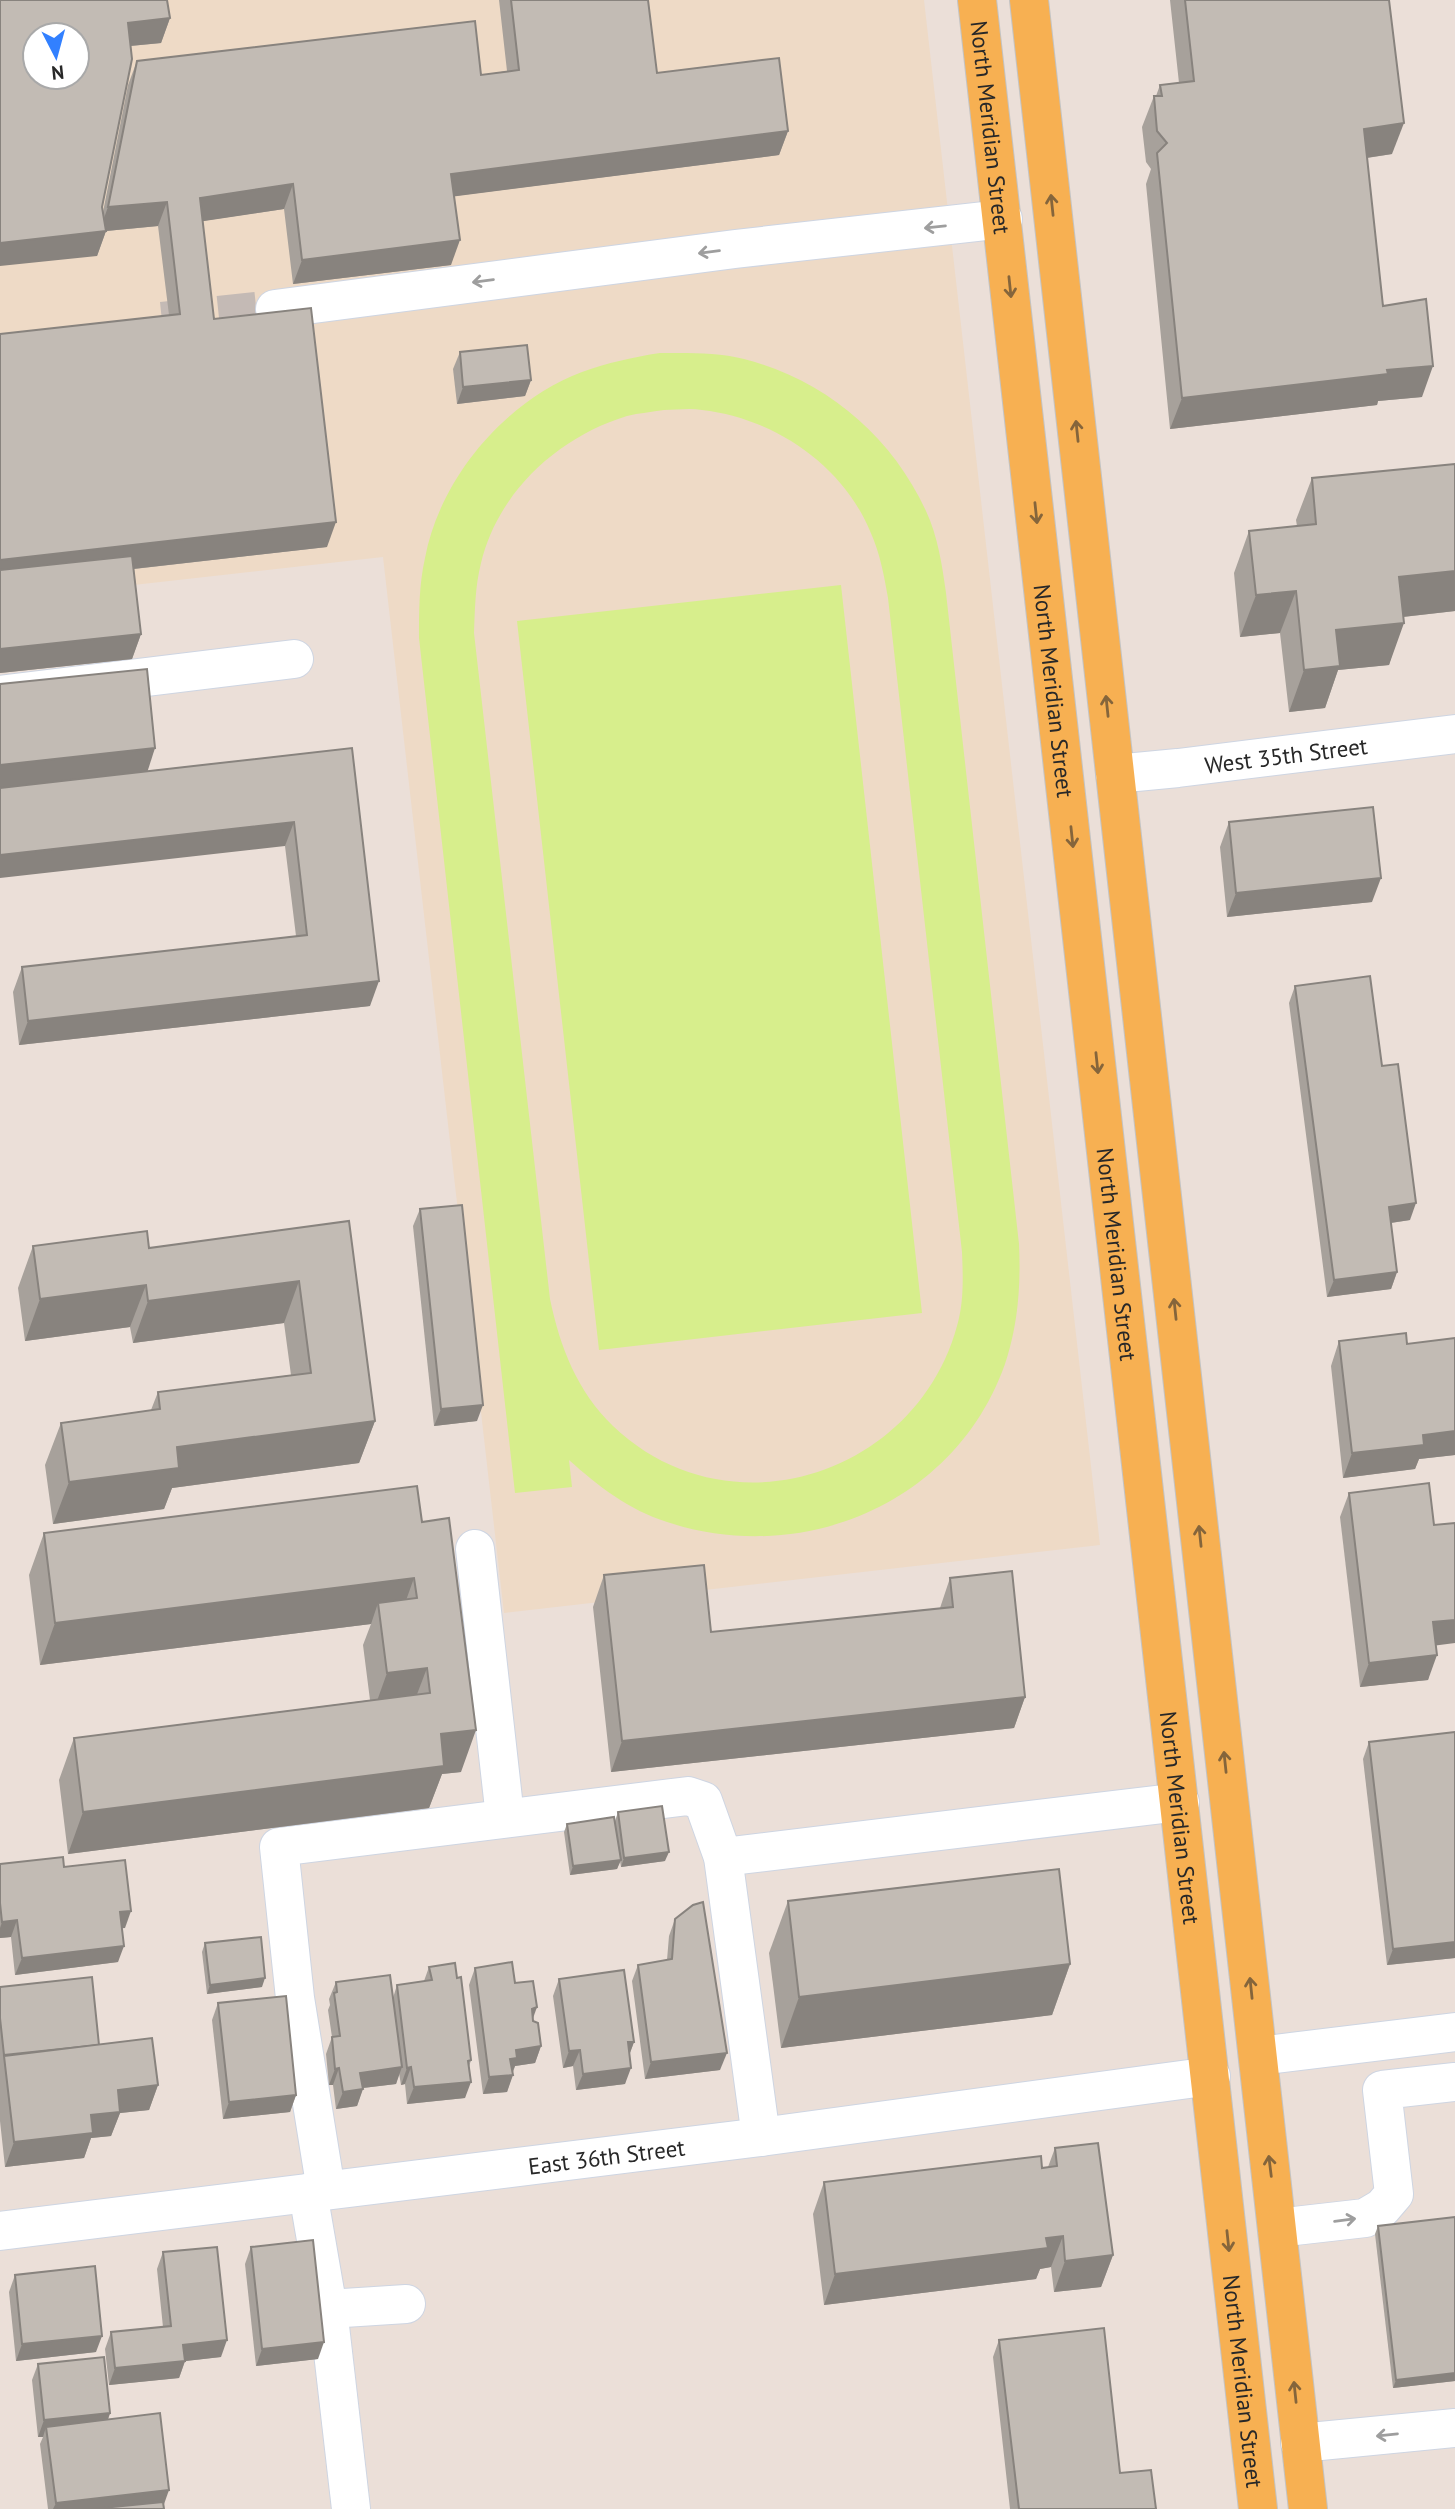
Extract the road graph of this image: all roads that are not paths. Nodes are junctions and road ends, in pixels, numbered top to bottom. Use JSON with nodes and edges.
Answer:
{"nodes":[{"id":1,"x":978,"y":0,"type":"edge"},
{"id":2,"x":1029,"y":0,"type":"edge"},
{"id":3,"x":1003,"y":219,"type":"junction"},
{"id":4,"x":275,"y":309,"type":"tunnel mouth"},
{"id":5,"x":294,"y":659,"type":"dead end"},
{"id":6,"x":0,"y":695,"type":"edge"},
{"id":7,"x":1455,"y":734,"type":"edge"},
{"id":8,"x":1115,"y":774,"type":"junction"},
{"id":9,"x":475,"y":1549,"type":"dead end"},
{"id":10,"x":1180,"y":1802,"type":"junction"},
{"id":11,"x":505,"y":1817,"type":"junction"},
{"id":12,"x":723,"y":1857,"type":"junction"},
{"id":13,"x":1455,"y":2032,"type":"edge"},
{"id":14,"x":1258,"y":2056,"type":"junction"},
{"id":15,"x":1211,"y":2076,"type":"junction"},
{"id":16,"x":1455,"y":2082,"type":"edge"},
{"id":17,"x":761,"y":2137,"type":"junction"},
{"id":18,"x":317,"y":2192,"type":"junction"},
{"id":19,"x":1277,"y":2228,"type":"junction"},
{"id":20,"x":0,"y":2231,"type":"edge"},
{"id":21,"x":406,"y":2304,"type":"dead end"},
{"id":22,"x":328,"y":2309,"type":"junction"},
{"id":23,"x":1455,"y":2428,"type":"edge"},
{"id":24,"x":1300,"y":2443,"type":"junction"},
{"id":25,"x":351,"y":2509,"type":"edge"},
{"id":26,"x":1258,"y":2509,"type":"edge"},
{"id":27,"x":1308,"y":2509,"type":"edge"}],
"edges":[{"from":1,"to":3,"type":"main road","name":"North Meridian Street"},
{"from":8,"to":2,"type":"main road","one_way":true},
{"from":3,"to":4,"type":"street","one_way":true},
{"from":3,"to":10,"type":"main road","name":"North Meridian Street","one_way":true},
{"from":5,"to":6,"type":"street"},
{"from":7,"to":8,"type":"street","name":"West 35th Street"},
{"from":14,"to":8,"type":"main road","one_way":true},
{"from":9,"to":11,"type":"street"},
{"from":10,"to":12,"type":"street"},
{"from":10,"to":15,"type":"main road","name":"North Meridian Street"},
{"from":11,"to":12,"type":"street"},
{"from":11,"to":18,"type":"street"},
{"from":12,"to":17,"type":"street"},
{"from":13,"to":14,"type":"street"},
{"from":19,"to":14,"type":"main road","one_way":true},
{"from":15,"to":17,"type":"street","name":"East 36th Street"},
{"from":15,"to":26,"type":"main road","name":"North Meridian Street","one_way":true},
{"from":19,"to":16,"type":"street","one_way":true},
{"from":17,"to":18,"type":"street","name":"East 36th Street"},
{"from":18,"to":20,"type":"street","name":"East 36th Street"},
{"from":18,"to":22,"type":"street"},
{"from":24,"to":19,"type":"main road","one_way":true},
{"from":21,"to":22,"type":"street"},
{"from":22,"to":25,"type":"street"},
{"from":23,"to":24,"type":"street","one_way":true},
{"from":24,"to":27,"type":"main road"}]}
